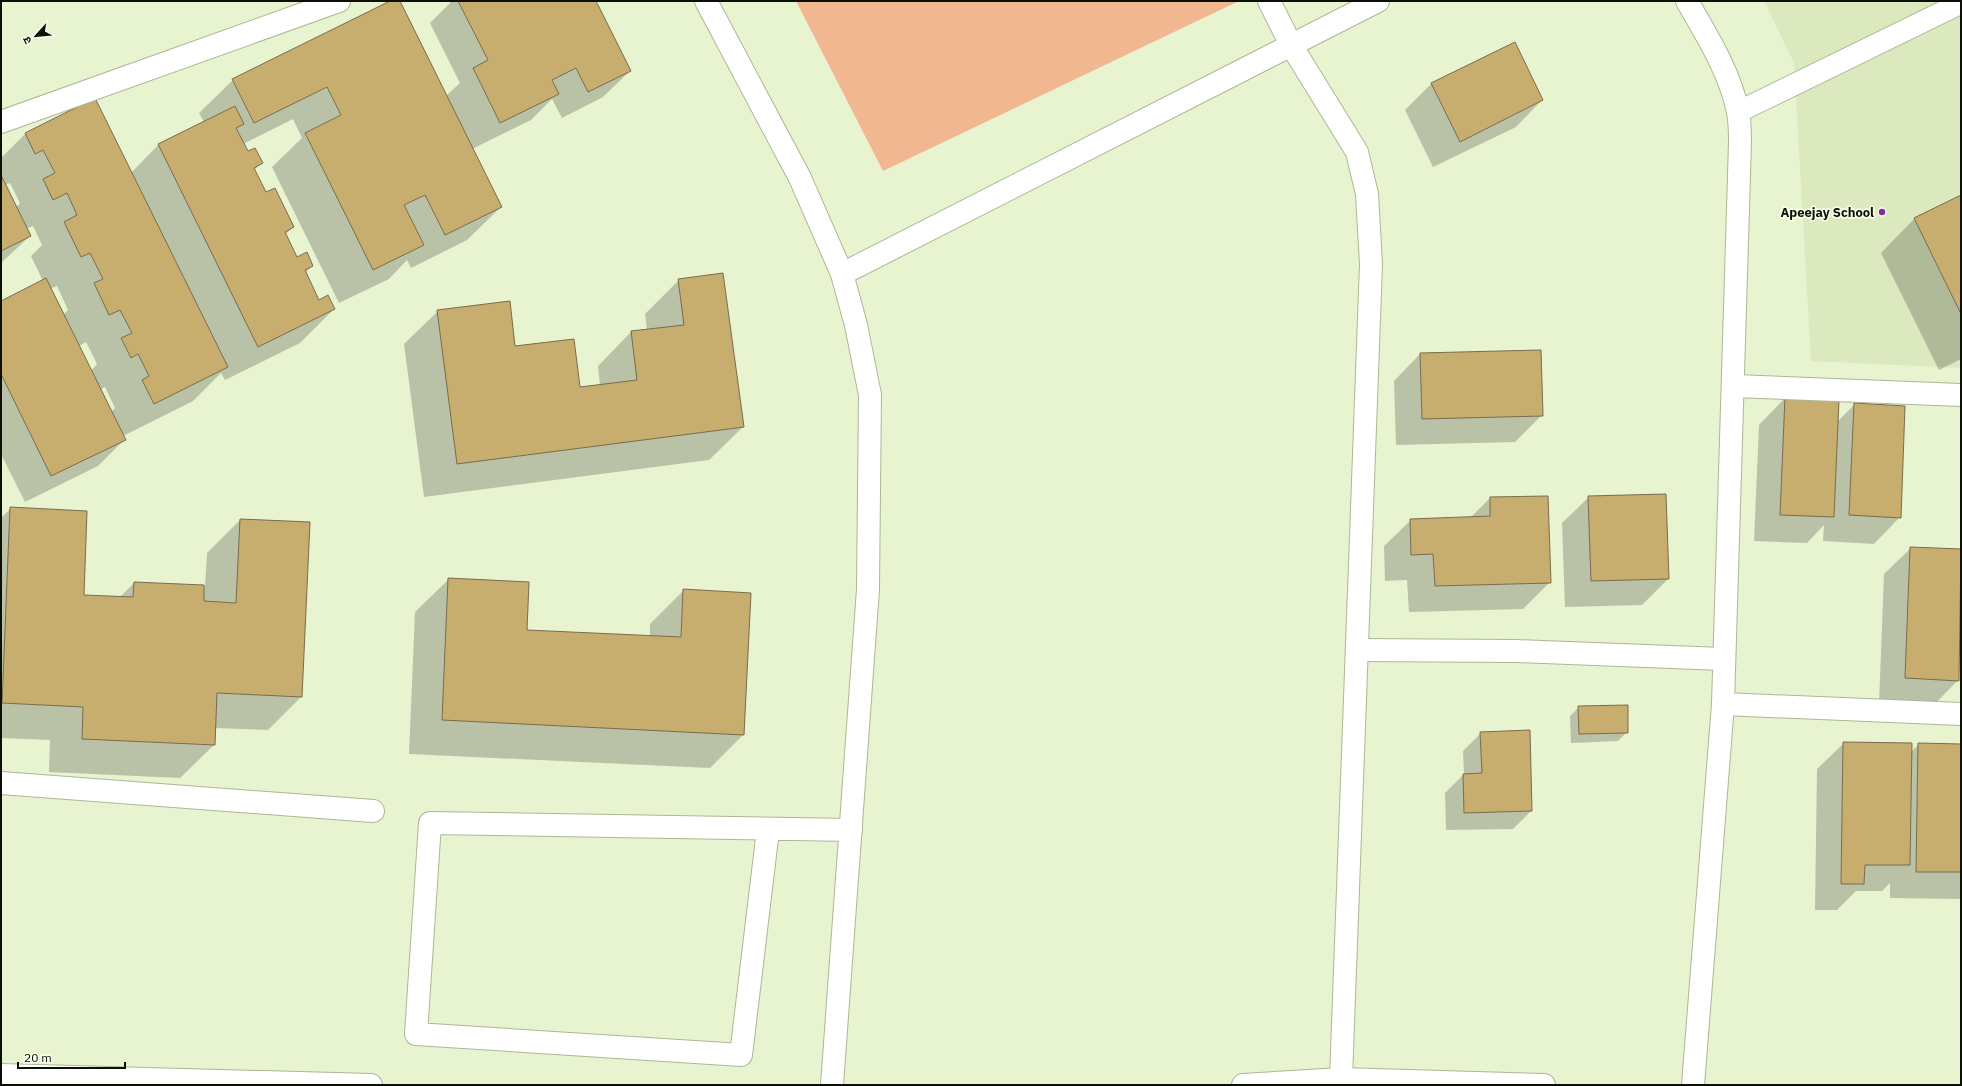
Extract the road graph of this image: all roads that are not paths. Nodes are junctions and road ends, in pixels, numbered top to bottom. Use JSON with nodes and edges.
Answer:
{"nodes":[{"id":1,"x":339,"y":1,"type":"edge"},
{"id":2,"x":706,"y":1,"type":"edge"},
{"id":3,"x":1269,"y":1,"type":"edge"},
{"id":4,"x":1378,"y":1,"type":"edge"},
{"id":5,"x":1687,"y":1,"type":"edge"},
{"id":6,"x":1961,"y":3,"type":"edge"},
{"id":7,"x":1291,"y":45,"type":"junction"},
{"id":8,"x":1738,"y":112,"type":"junction"},
{"id":9,"x":1,"y":122,"type":"edge"},
{"id":10,"x":842,"y":274,"type":"junction"},
{"id":11,"x":1734,"y":386,"type":"junction"},
{"id":12,"x":1961,"y":395,"type":"edge"},
{"id":13,"x":1357,"y":650,"type":"junction"},
{"id":14,"x":1723,"y":659,"type":"junction"},
{"id":15,"x":1723,"y":704,"type":"junction"},
{"id":16,"x":1961,"y":714,"type":"edge"},
{"id":17,"x":1,"y":783,"type":"edge"},
{"id":18,"x":373,"y":810,"type":"dead end"},
{"id":19,"x":768,"y":830,"type":"junction"},
{"id":20,"x":851,"y":830,"type":"junction"},
{"id":21,"x":1,"y":1075,"type":"edge"},
{"id":22,"x":1341,"y":1079,"type":"junction"},
{"id":23,"x":371,"y":1085,"type":"edge"},
{"id":24,"x":832,"y":1085,"type":"edge"},
{"id":25,"x":1244,"y":1085,"type":"edge"},
{"id":26,"x":1544,"y":1085,"type":"edge"},
{"id":27,"x":1693,"y":1085,"type":"edge"}],
"edges":[{"from":1,"to":9,"type":"street"},
{"from":2,"to":10,"type":"street"},
{"from":3,"to":7,"type":"street"},
{"from":4,"to":7,"type":"street"},
{"from":5,"to":8,"type":"street"},
{"from":6,"to":8,"type":"lane"},
{"from":7,"to":10,"type":"street"},
{"from":7,"to":13,"type":"street"},
{"from":8,"to":11,"type":"street"},
{"from":10,"to":20,"type":"street"},
{"from":11,"to":12,"type":"street"},
{"from":11,"to":14,"type":"street"},
{"from":13,"to":14,"type":"street"},
{"from":13,"to":22,"type":"street"},
{"from":14,"to":15,"type":"street"},
{"from":15,"to":16,"type":"street"},
{"from":15,"to":27,"type":"street"},
{"from":17,"to":18,"type":"street"},
{"from":19,"to":19,"type":"street"},
{"from":19,"to":20,"type":"street"},
{"from":20,"to":24,"type":"street"},
{"from":21,"to":23,"type":"street"},
{"from":22,"to":25,"type":"street"},
{"from":22,"to":26,"type":"street"}]}
